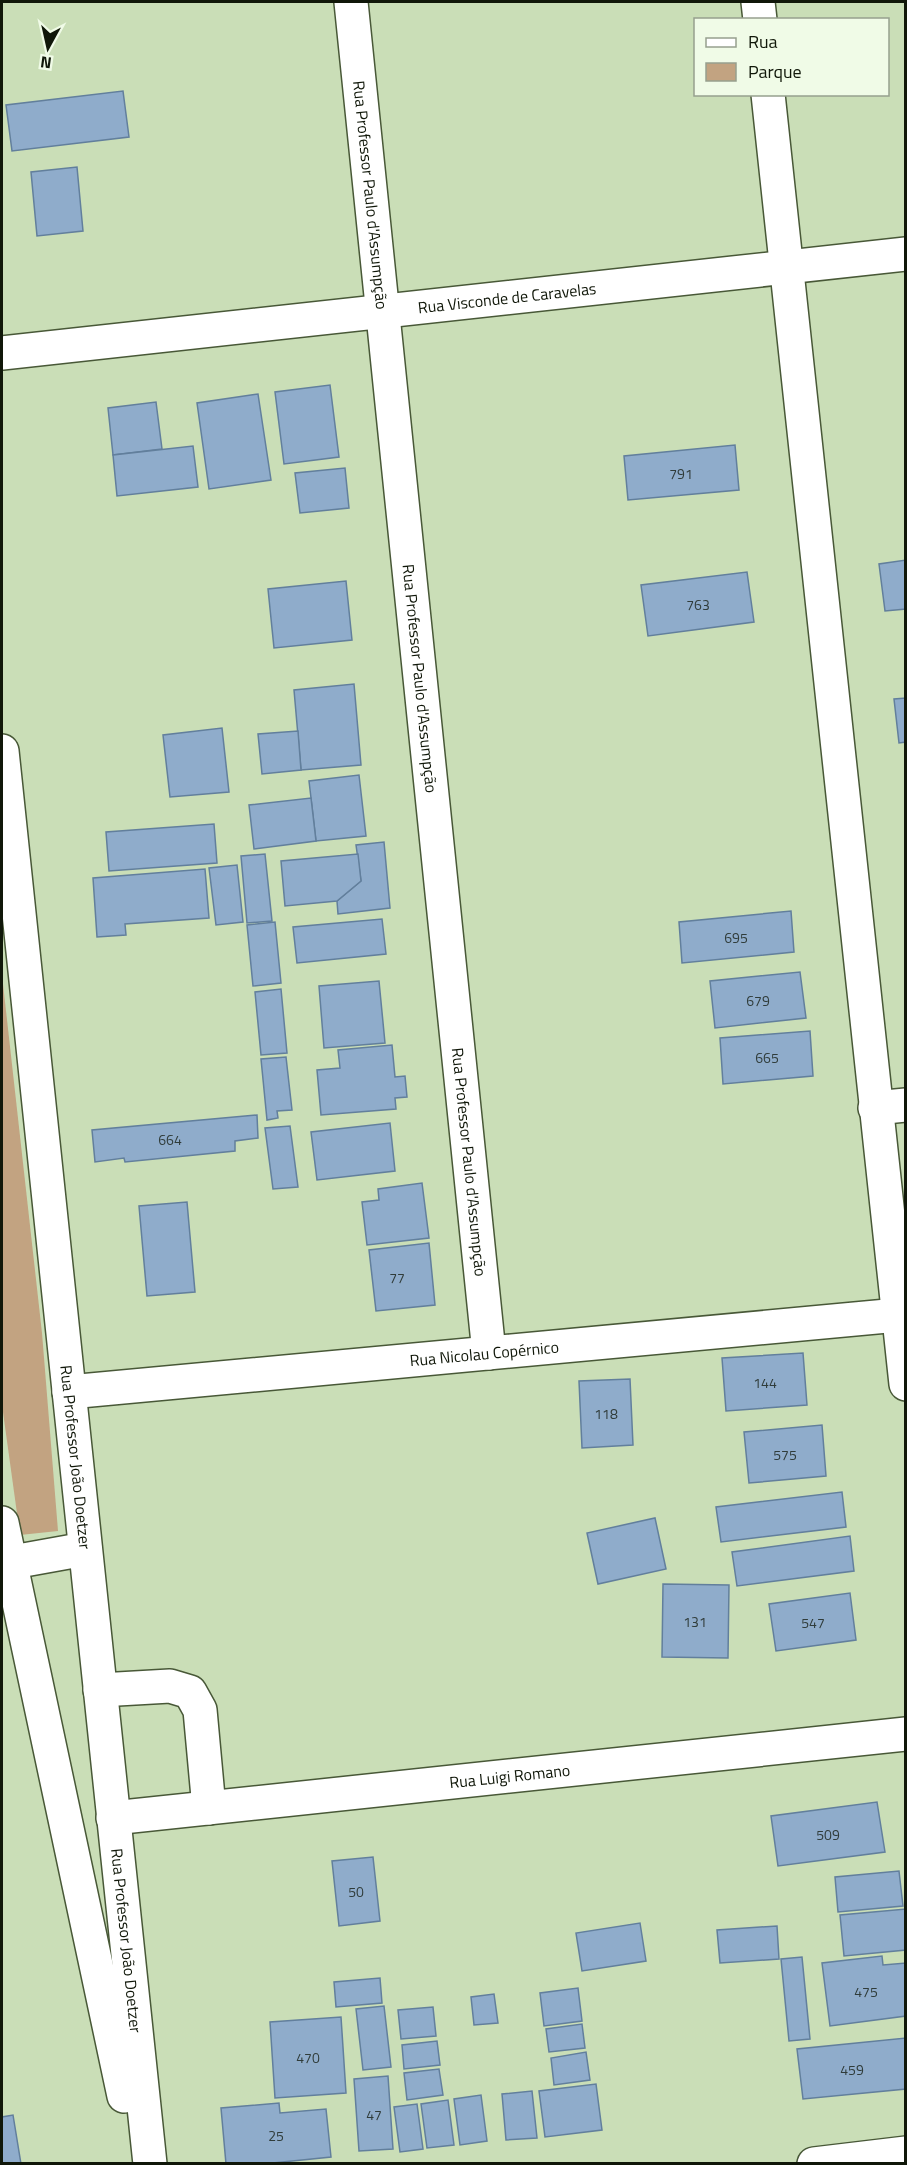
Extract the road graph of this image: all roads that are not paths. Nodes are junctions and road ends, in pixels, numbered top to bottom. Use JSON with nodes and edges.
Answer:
{"nodes":[{"id":1,"x":351,"y":2,"type":"edge"},
{"id":2,"x":758,"y":2,"type":"edge"},
{"id":3,"x":760,"y":18,"type":"edge"},
{"id":4,"x":768,"y":96,"type":"edge"},
{"id":5,"x":906,"y":254,"type":"edge"},
{"id":6,"x":786,"y":267,"type":"junction"},
{"id":7,"x":383,"y":311,"type":"junction"},
{"id":8,"x":2,"y":353,"type":"edge"},
{"id":9,"x":2,"y":751,"type":"edge"},
{"id":10,"x":890,"y":1106,"type":"edge"},
{"id":11,"x":898,"y":1315,"type":"junction"},
{"id":12,"x":489,"y":1353,"type":"junction"},
{"id":13,"x":906,"y":1384,"type":"edge"},
{"id":14,"x":69,"y":1392,"type":"junction"},
{"id":15,"x":2,"y":1523,"type":"edge"},
{"id":16,"x":85,"y":1549,"type":"junction"},
{"id":17,"x":5,"y":1564,"type":"edge"},
{"id":18,"x":100,"y":1690,"type":"junction"},
{"id":19,"x":906,"y":1734,"type":"edge"},
{"id":20,"x":208,"y":1808,"type":"junction"},
{"id":21,"x":113,"y":1818,"type":"junction"},
{"id":22,"x":906,"y":2154,"type":"edge"},
{"id":23,"x":138,"y":2163,"type":"edge"},
{"id":24,"x":150,"y":2163,"type":"edge"},
{"id":25,"x":814,"y":2163,"type":"edge"}],
"edges":[{"from":1,"to":7,"type":"street","name":"Rua Professor Paulo d'Assumpção"},
{"from":2,"to":3,"type":"street"},
{"from":4,"to":6,"type":"street"},
{"from":5,"to":6,"type":"street","name":"Rua Visconde de Caravelas"},
{"from":6,"to":7,"type":"street","name":"Rua Visconde de Caravelas"},
{"from":6,"to":10,"type":"street"},
{"from":7,"to":8,"type":"street","name":"Rua Visconde de Caravelas"},
{"from":7,"to":12,"type":"street","name":"Rua Professor Paulo d'Assumpção"},
{"from":9,"to":14,"type":"street","name":"Rua Professor João Doetzer"},
{"from":10,"to":11,"type":"street"},
{"from":11,"to":12,"type":"street","name":"Rua Nicolau Copérnico"},
{"from":11,"to":13,"type":"street"},
{"from":12,"to":14,"type":"street","name":"Rua Nicolau Copérnico"},
{"from":14,"to":16,"type":"street","name":"Rua Professor João Doetzer"},
{"from":15,"to":17,"type":"street","name":"Rua Professor João Doetzer"},
{"from":16,"to":17,"type":"street"},
{"from":16,"to":18,"type":"street","name":"Rua Professor João Doetzer"},
{"from":17,"to":23,"type":"street","name":"Rua Professor João Doetzer"},
{"from":18,"to":20,"type":"street"},
{"from":18,"to":21,"type":"street","name":"Rua Professor João Doetzer"},
{"from":19,"to":20,"type":"street","name":"Rua Luigi Romano"},
{"from":20,"to":21,"type":"street","name":"Rua Luigi Romano"},
{"from":21,"to":24,"type":"street","name":"Rua Professor João Doetzer"},
{"from":22,"to":25,"type":"street"}]}
